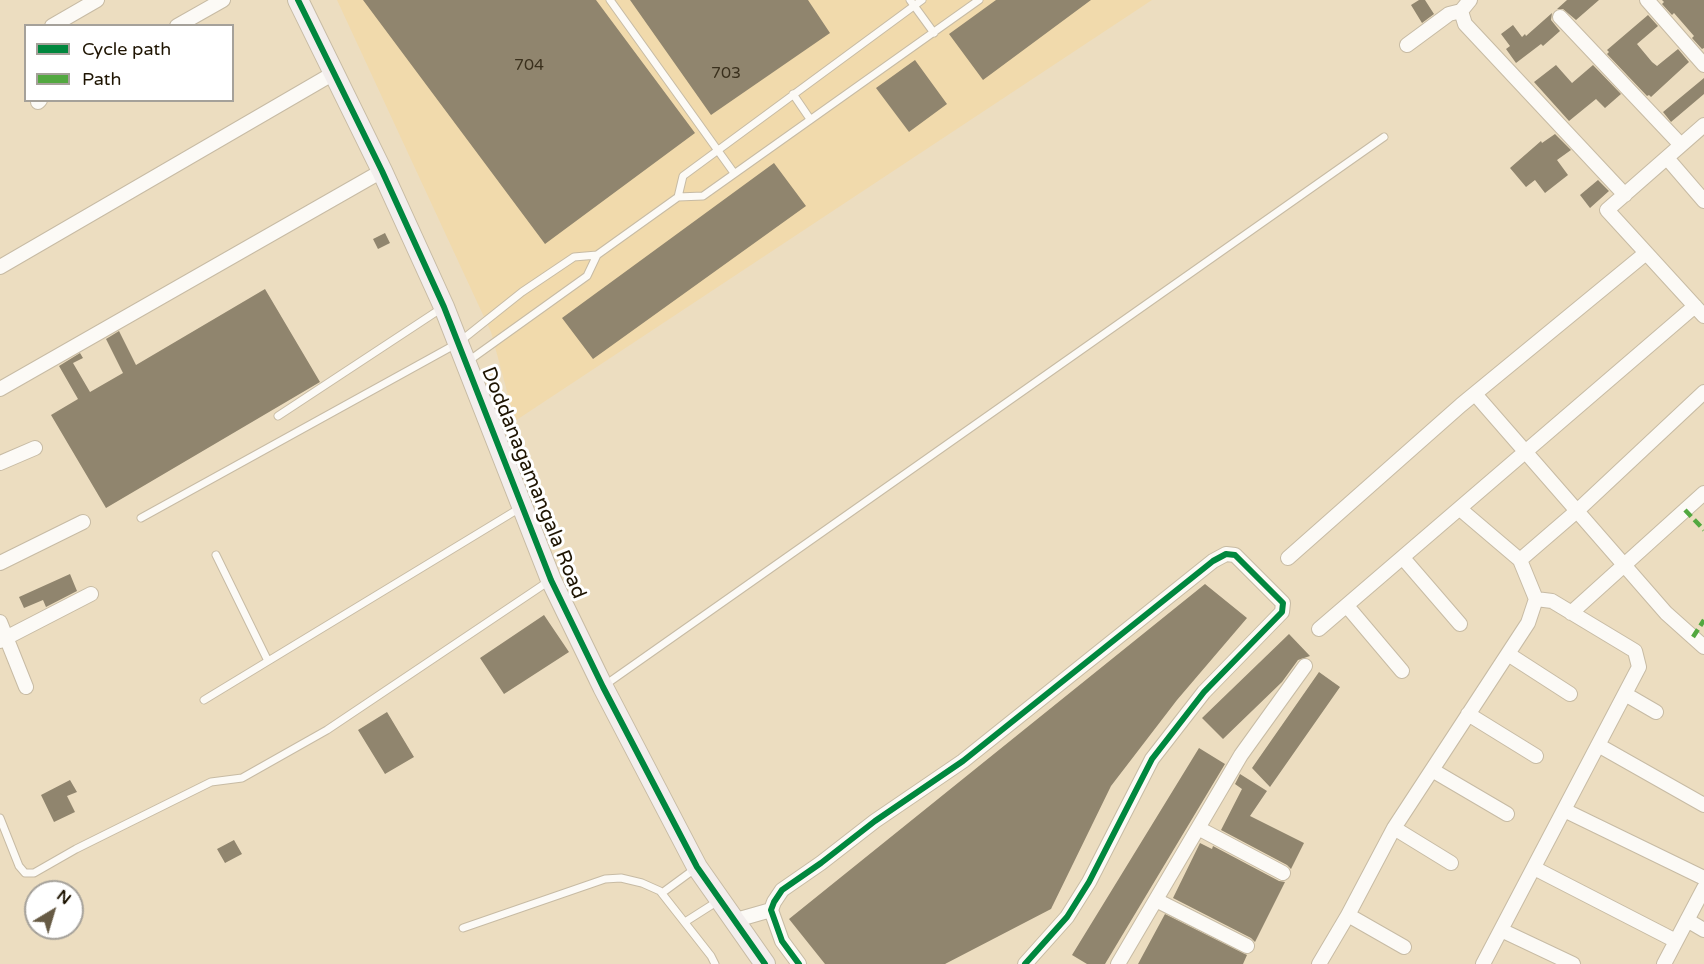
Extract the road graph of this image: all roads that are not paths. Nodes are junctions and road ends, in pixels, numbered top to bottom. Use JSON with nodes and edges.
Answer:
{"nodes":[{"id":1,"x":97,"y":0,"type":"edge"},
{"id":2,"x":223,"y":0,"type":"edge"},
{"id":3,"x":298,"y":0,"type":"edge"},
{"id":4,"x":610,"y":0,"type":"edge"},
{"id":5,"x":922,"y":0,"type":"edge"},
{"id":6,"x":979,"y":0,"type":"edge"},
{"id":7,"x":1647,"y":0,"type":"edge"},
{"id":8,"x":912,"y":3,"type":"edge"},
{"id":9,"x":1465,"y":5,"type":"edge"},
{"id":10,"x":1560,"y":17,"type":"dead end"},
{"id":11,"x":55,"y":24,"type":"edge"},
{"id":12,"x":181,"y":24,"type":"edge"},
{"id":13,"x":934,"y":33,"type":"junction"},
{"id":14,"x":1407,"y":45,"type":"dead end"},
{"id":15,"x":1704,"y":64,"type":"edge"},
{"id":16,"x":334,"y":73,"type":"junction"},
{"id":17,"x":794,"y":94,"type":"junction"},
{"id":18,"x":810,"y":119,"type":"junction"},
{"id":19,"x":1704,"y":125,"type":"edge"},
{"id":20,"x":1384,"y":137,"type":"dead end"},
{"id":21,"x":1681,"y":145,"type":"junction"},
{"id":22,"x":718,"y":149,"type":"junction"},
{"id":23,"x":1667,"y":158,"type":"junction"},
{"id":24,"x":382,"y":171,"type":"junction"},
{"id":25,"x":734,"y":173,"type":"junction"},
{"id":26,"x":1625,"y":195,"type":"junction"},
{"id":27,"x":678,"y":197,"type":"junction"},
{"id":28,"x":1704,"y":201,"type":"edge"},
{"id":29,"x":1646,"y":253,"type":"junction"},
{"id":30,"x":597,"y":255,"type":"junction"},
{"id":31,"x":0,"y":267,"type":"edge"},
{"id":32,"x":444,"y":307,"type":"junction"},
{"id":33,"x":1699,"y":311,"type":"edge"},
{"id":34,"x":458,"y":343,"type":"junction"},
{"id":35,"x":466,"y":363,"type":"junction"},
{"id":36,"x":0,"y":389,"type":"edge"},
{"id":37,"x":1704,"y":392,"type":"edge"},
{"id":38,"x":1475,"y":394,"type":"junction"},
{"id":39,"x":278,"y":416,"type":"dead end"},
{"id":40,"x":34,"y":448,"type":"dead end"},
{"id":41,"x":1527,"y":452,"type":"junction"},
{"id":42,"x":0,"y":463,"type":"edge"},
{"id":43,"x":1704,"y":493,"type":"edge"},
{"id":44,"x":523,"y":507,"type":"junction"},
{"id":45,"x":1460,"y":509,"type":"junction"},
{"id":46,"x":1578,"y":510,"type":"junction"},
{"id":47,"x":141,"y":518,"type":"dead end"},
{"id":48,"x":83,"y":522,"type":"dead end"},
{"id":49,"x":216,"y":555,"type":"dead end"},
{"id":50,"x":1288,"y":558,"type":"dead end"},
{"id":51,"x":1403,"y":558,"type":"junction"},
{"id":52,"x":1520,"y":560,"type":"junction"},
{"id":53,"x":0,"y":563,"type":"edge"},
{"id":54,"x":1624,"y":564,"type":"junction"},
{"id":55,"x":551,"y":580,"type":"junction"},
{"id":56,"x":91,"y":594,"type":"dead end"},
{"id":57,"x":1536,"y":598,"type":"junction"},
{"id":58,"x":1347,"y":606,"type":"junction"},
{"id":59,"x":1571,"y":613,"type":"junction"},
{"id":60,"x":0,"y":622,"type":"edge"},
{"id":61,"x":1460,"y":624,"type":"dead end"},
{"id":62,"x":1319,"y":629,"type":"dead end"},
{"id":63,"x":3,"y":639,"type":"edge"},
{"id":64,"x":1704,"y":647,"type":"edge"},
{"id":65,"x":1508,"y":654,"type":"junction"},
{"id":66,"x":268,"y":661,"type":"junction"},
{"id":67,"x":1305,"y":666,"type":"dead end"},
{"id":68,"x":1402,"y":671,"type":"dead end"},
{"id":69,"x":26,"y":687,"type":"dead end"},
{"id":70,"x":603,"y":687,"type":"junction"},
{"id":71,"x":1570,"y":694,"type":"dead end"},
{"id":72,"x":1625,"y":694,"type":"junction"},
{"id":73,"x":204,"y":700,"type":"dead end"},
{"id":74,"x":1656,"y":712,"type":"dead end"},
{"id":75,"x":1468,"y":714,"type":"junction"},
{"id":76,"x":1598,"y":745,"type":"junction"},
{"id":77,"x":1536,"y":756,"type":"dead end"},
{"id":78,"x":1432,"y":770,"type":"junction"},
{"id":79,"x":1704,"y":805,"type":"edge"},
{"id":80,"x":1564,"y":810,"type":"junction"},
{"id":81,"x":1507,"y":814,"type":"dead end"},
{"id":82,"x":0,"y":818,"type":"edge"},
{"id":83,"x":1198,"y":828,"type":"junction"},
{"id":84,"x":1394,"y":828,"type":"junction"},
{"id":85,"x":1451,"y":863,"type":"dead end"},
{"id":86,"x":697,"y":867,"type":"junction"},
{"id":87,"x":1534,"y":868,"type":"junction"},
{"id":88,"x":1283,"y":873,"type":"dead end"},
{"id":89,"x":1704,"y":878,"type":"edge"},
{"id":90,"x":1704,"y":888,"type":"edge"},
{"id":91,"x":662,"y":893,"type":"junction"},
{"id":92,"x":721,"y":899,"type":"junction"},
{"id":93,"x":1156,"y":900,"type":"junction"},
{"id":94,"x":771,"y":910,"type":"junction"},
{"id":95,"x":1348,"y":915,"type":"junction"},
{"id":96,"x":736,"y":920,"type":"junction"},
{"id":97,"x":1687,"y":920,"type":"junction"},
{"id":98,"x":685,"y":922,"type":"junction"},
{"id":99,"x":463,"y":928,"type":"dead end"},
{"id":100,"x":1501,"y":930,"type":"junction"},
{"id":101,"x":1704,"y":930,"type":"edge"},
{"id":102,"x":1676,"y":941,"type":"junction"},
{"id":103,"x":1247,"y":946,"type":"dead end"},
{"id":104,"x":1404,"y":947,"type":"dead end"},
{"id":105,"x":715,"y":964,"type":"edge"},
{"id":106,"x":765,"y":964,"type":"edge"},
{"id":107,"x":799,"y":964,"type":"edge"},
{"id":108,"x":1025,"y":964,"type":"edge"},
{"id":109,"x":1118,"y":964,"type":"edge"},
{"id":110,"x":1319,"y":964,"type":"edge"},
{"id":111,"x":1483,"y":964,"type":"edge"},
{"id":112,"x":1573,"y":964,"type":"edge"},
{"id":113,"x":1664,"y":964,"type":"edge"}],
"edges":[{"from":1,"to":11,"type":"street"},
{"from":2,"to":12,"type":"street"},
{"from":3,"to":16,"type":"street","name":"Doddanagamangala Road"},
{"from":4,"to":22,"type":"lane"},
{"from":5,"to":8,"type":"lane"},
{"from":6,"to":13,"type":"lane"},
{"from":7,"to":15,"type":"street"},
{"from":8,"to":13,"type":"lane"},
{"from":8,"to":17,"type":"lane"},
{"from":9,"to":14,"type":"street"},
{"from":9,"to":26,"type":"street"},
{"from":10,"to":21,"type":"street"},
{"from":13,"to":18,"type":"lane"},
{"from":16,"to":24,"type":"street","name":"Doddanagamangala Road"},
{"from":16,"to":31,"type":"street"},
{"from":17,"to":18,"type":"lane"},
{"from":17,"to":22,"type":"lane"},
{"from":18,"to":25,"type":"lane"},
{"from":19,"to":21,"type":"street"},
{"from":20,"to":70,"type":"lane"},
{"from":21,"to":23,"type":"street"},
{"from":22,"to":25,"type":"lane"},
{"from":22,"to":27,"type":"lane"},
{"from":23,"to":26,"type":"street"},
{"from":23,"to":28,"type":"street"},
{"from":24,"to":32,"type":"street","name":"Doddanagamangala Road"},
{"from":24,"to":36,"type":"street"},
{"from":25,"to":27,"type":"lane"},
{"from":26,"to":29,"type":"street"},
{"from":27,"to":30,"type":"lane"},
{"from":29,"to":33,"type":"street"},
{"from":29,"to":38,"type":"street"},
{"from":30,"to":34,"type":"lane"},
{"from":30,"to":35,"type":"lane"},
{"from":32,"to":34,"type":"street","name":"Doddanagamangala Road"},
{"from":32,"to":39,"type":"lane"},
{"from":33,"to":41,"type":"street"},
{"from":34,"to":35,"type":"street","name":"Doddanagamangala Road"},
{"from":34,"to":47,"type":"lane"},
{"from":35,"to":44,"type":"street","name":"Doddanagamangala Road"},
{"from":37,"to":46,"type":"street"},
{"from":38,"to":41,"type":"street"},
{"from":38,"to":50,"type":"street"},
{"from":40,"to":42,"type":"street"},
{"from":41,"to":45,"type":"street"},
{"from":41,"to":46,"type":"street"},
{"from":43,"to":54,"type":"street"},
{"from":44,"to":55,"type":"street","name":"Doddanagamangala Road"},
{"from":44,"to":66,"type":"lane"},
{"from":45,"to":51,"type":"street"},
{"from":45,"to":52,"type":"street"},
{"from":46,"to":52,"type":"street"},
{"from":46,"to":54,"type":"street"},
{"from":48,"to":53,"type":"street"},
{"from":49,"to":66,"type":"lane"},
{"from":51,"to":58,"type":"street"},
{"from":51,"to":61,"type":"street"},
{"from":52,"to":57,"type":"street"},
{"from":54,"to":59,"type":"street"},
{"from":54,"to":64,"type":"street"},
{"from":55,"to":70,"type":"street","name":"Doddanagamangala Road"},
{"from":55,"to":82,"type":"lane"},
{"from":56,"to":63,"type":"street"},
{"from":57,"to":59,"type":"street"},
{"from":57,"to":65,"type":"street"},
{"from":58,"to":62,"type":"street"},
{"from":58,"to":68,"type":"street"},
{"from":59,"to":72,"type":"street"},
{"from":60,"to":63,"type":"street"},
{"from":63,"to":69,"type":"street"},
{"from":65,"to":71,"type":"street"},
{"from":65,"to":75,"type":"street"},
{"from":66,"to":73,"type":"lane"},
{"from":67,"to":83,"type":"street"},
{"from":70,"to":86,"type":"street","name":"Doddanagamangala Road"},
{"from":72,"to":74,"type":"street"},
{"from":72,"to":76,"type":"street"},
{"from":75,"to":77,"type":"street"},
{"from":75,"to":78,"type":"street"},
{"from":76,"to":79,"type":"street"},
{"from":76,"to":80,"type":"street"},
{"from":78,"to":81,"type":"street"},
{"from":78,"to":84,"type":"street"},
{"from":80,"to":87,"type":"street"},
{"from":80,"to":89,"type":"street"},
{"from":83,"to":88,"type":"street"},
{"from":83,"to":93,"type":"street"},
{"from":84,"to":85,"type":"street"},
{"from":84,"to":95,"type":"street"},
{"from":86,"to":91,"type":"lane"},
{"from":86,"to":92,"type":"street","name":"Doddanagamangala Road"},
{"from":87,"to":100,"type":"street"},
{"from":87,"to":102,"type":"street"},
{"from":90,"to":97,"type":"street"},
{"from":91,"to":98,"type":"lane"},
{"from":91,"to":99,"type":"lane"},
{"from":92,"to":96,"type":"street","name":"Doddanagamangala Road"},
{"from":92,"to":98,"type":"lane"},
{"from":93,"to":103,"type":"street"},
{"from":93,"to":109,"type":"street"},
{"from":94,"to":96,"type":"street"},
{"from":94,"to":107,"type":"street"},
{"from":94,"to":108,"type":"street"},
{"from":95,"to":104,"type":"street"},
{"from":95,"to":110,"type":"street"},
{"from":96,"to":106,"type":"street","name":"Doddanagamangala Road"},
{"from":97,"to":101,"type":"street"},
{"from":97,"to":102,"type":"street"},
{"from":98,"to":105,"type":"lane"},
{"from":100,"to":111,"type":"street"},
{"from":100,"to":112,"type":"street"},
{"from":102,"to":113,"type":"street"}]}
